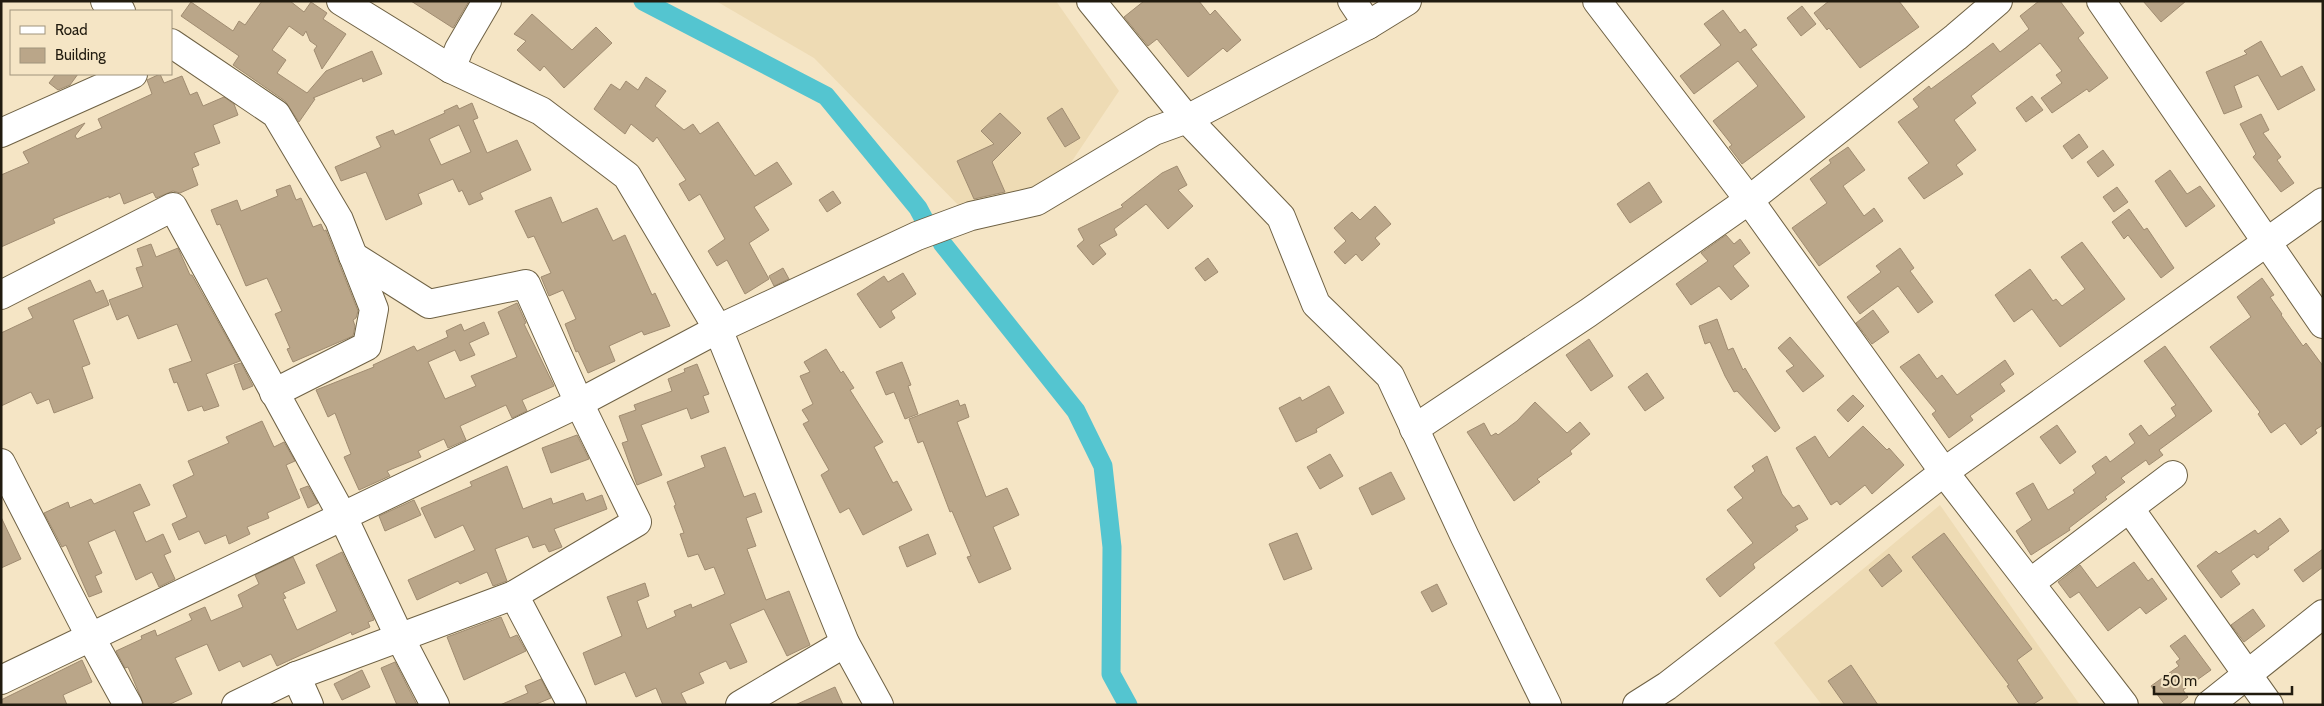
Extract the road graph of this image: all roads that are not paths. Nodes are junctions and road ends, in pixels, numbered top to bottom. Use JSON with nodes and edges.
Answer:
{"nodes":[{"id":1,"x":105,"y":1,"type":"edge"},
{"id":2,"x":341,"y":1,"type":"edge"},
{"id":3,"x":487,"y":1,"type":"edge"},
{"id":4,"x":1091,"y":1,"type":"edge"},
{"id":5,"x":1352,"y":1,"type":"edge"},
{"id":6,"x":1407,"y":1,"type":"edge"},
{"id":7,"x":1596,"y":1,"type":"edge"},
{"id":8,"x":1998,"y":1,"type":"edge"},
{"id":9,"x":2101,"y":1,"type":"edge"},
{"id":10,"x":119,"y":10,"type":"edge"},
{"id":11,"x":1368,"y":25,"type":"junction"},
{"id":12,"x":175,"y":50,"type":"edge"},
{"id":13,"x":451,"y":69,"type":"junction"},
{"id":14,"x":131,"y":75,"type":"edge"},
{"id":15,"x":1187,"y":118,"type":"junction"},
{"id":16,"x":1,"y":133,"type":"edge"},
{"id":17,"x":1749,"y":200,"type":"junction"},
{"id":18,"x":2323,"y":202,"type":"edge"},
{"id":19,"x":2268,"y":243,"type":"junction"},
{"id":20,"x":353,"y":256,"type":"junction"},
{"id":21,"x":1,"y":295,"type":"edge"},
{"id":22,"x":2323,"y":324,"type":"edge"},
{"id":23,"x":718,"y":329,"type":"junction"},
{"id":24,"x":274,"y":394,"type":"junction"},
{"id":25,"x":579,"y":403,"type":"junction"},
{"id":26,"x":1414,"y":429,"type":"junction"},
{"id":27,"x":1,"y":463,"type":"edge"},
{"id":28,"x":1944,"y":472,"type":"junction"},
{"id":29,"x":2173,"y":475,"type":"dead end"},
{"id":30,"x":2130,"y":509,"type":"junction"},
{"id":31,"x":343,"y":517,"type":"junction"},
{"id":32,"x":2030,"y":583,"type":"junction"},
{"id":33,"x":514,"y":595,"type":"junction"},
{"id":34,"x":2323,"y":614,"type":"edge"},
{"id":35,"x":399,"y":636,"type":"junction"},
{"id":36,"x":91,"y":638,"type":"junction"},
{"id":37,"x":845,"y":643,"type":"junction"},
{"id":38,"x":2247,"y":675,"type":"junction"},
{"id":39,"x":296,"y":676,"type":"junction"},
{"id":40,"x":1,"y":680,"type":"edge"},
{"id":41,"x":128,"y":705,"type":"edge"},
{"id":42,"x":236,"y":705,"type":"edge"},
{"id":43,"x":310,"y":705,"type":"edge"},
{"id":44,"x":435,"y":705,"type":"edge"},
{"id":45,"x":572,"y":705,"type":"edge"},
{"id":46,"x":740,"y":705,"type":"edge"},
{"id":47,"x":879,"y":705,"type":"edge"},
{"id":48,"x":1547,"y":705,"type":"edge"},
{"id":49,"x":1636,"y":705,"type":"edge"},
{"id":50,"x":2124,"y":705,"type":"edge"},
{"id":51,"x":2208,"y":705,"type":"edge"},
{"id":52,"x":2269,"y":705,"type":"edge"}],
"edges":[{"from":1,"to":10,"type":"street"},
{"from":2,"to":13,"type":"street"},
{"from":3,"to":13,"type":"street"},
{"from":4,"to":15,"type":"street"},
{"from":5,"to":11,"type":"street"},
{"from":6,"to":11,"type":"street"},
{"from":7,"to":17,"type":"street"},
{"from":8,"to":17,"type":"street"},
{"from":9,"to":19,"type":"street"},
{"from":11,"to":15,"type":"street"},
{"from":12,"to":20,"type":"street"},
{"from":13,"to":23,"type":"street"},
{"from":14,"to":16,"type":"street"},
{"from":15,"to":23,"type":"street"},
{"from":15,"to":26,"type":"street"},
{"from":17,"to":26,"type":"street"},
{"from":17,"to":28,"type":"street"},
{"from":18,"to":19,"type":"street"},
{"from":19,"to":22,"type":"street"},
{"from":19,"to":28,"type":"street"},
{"from":20,"to":24,"type":"street"},
{"from":20,"to":25,"type":"street"},
{"from":21,"to":24,"type":"street"},
{"from":23,"to":25,"type":"street"},
{"from":23,"to":37,"type":"street"},
{"from":24,"to":31,"type":"street"},
{"from":25,"to":31,"type":"street"},
{"from":25,"to":33,"type":"street"},
{"from":26,"to":48,"type":"street"},
{"from":27,"to":36,"type":"street"},
{"from":28,"to":32,"type":"street"},
{"from":28,"to":49,"type":"street"},
{"from":29,"to":30,"type":"street"},
{"from":30,"to":32,"type":"street"},
{"from":30,"to":38,"type":"street"},
{"from":31,"to":35,"type":"street"},
{"from":31,"to":36,"type":"street"},
{"from":32,"to":50,"type":"street"},
{"from":33,"to":35,"type":"street"},
{"from":33,"to":45,"type":"street"},
{"from":34,"to":38,"type":"street"},
{"from":35,"to":39,"type":"street"},
{"from":35,"to":44,"type":"street"},
{"from":36,"to":40,"type":"street"},
{"from":36,"to":41,"type":"street"},
{"from":37,"to":46,"type":"street"},
{"from":37,"to":47,"type":"street"},
{"from":38,"to":51,"type":"street"},
{"from":38,"to":52,"type":"street"},
{"from":39,"to":42,"type":"street"},
{"from":39,"to":43,"type":"street"}]}
